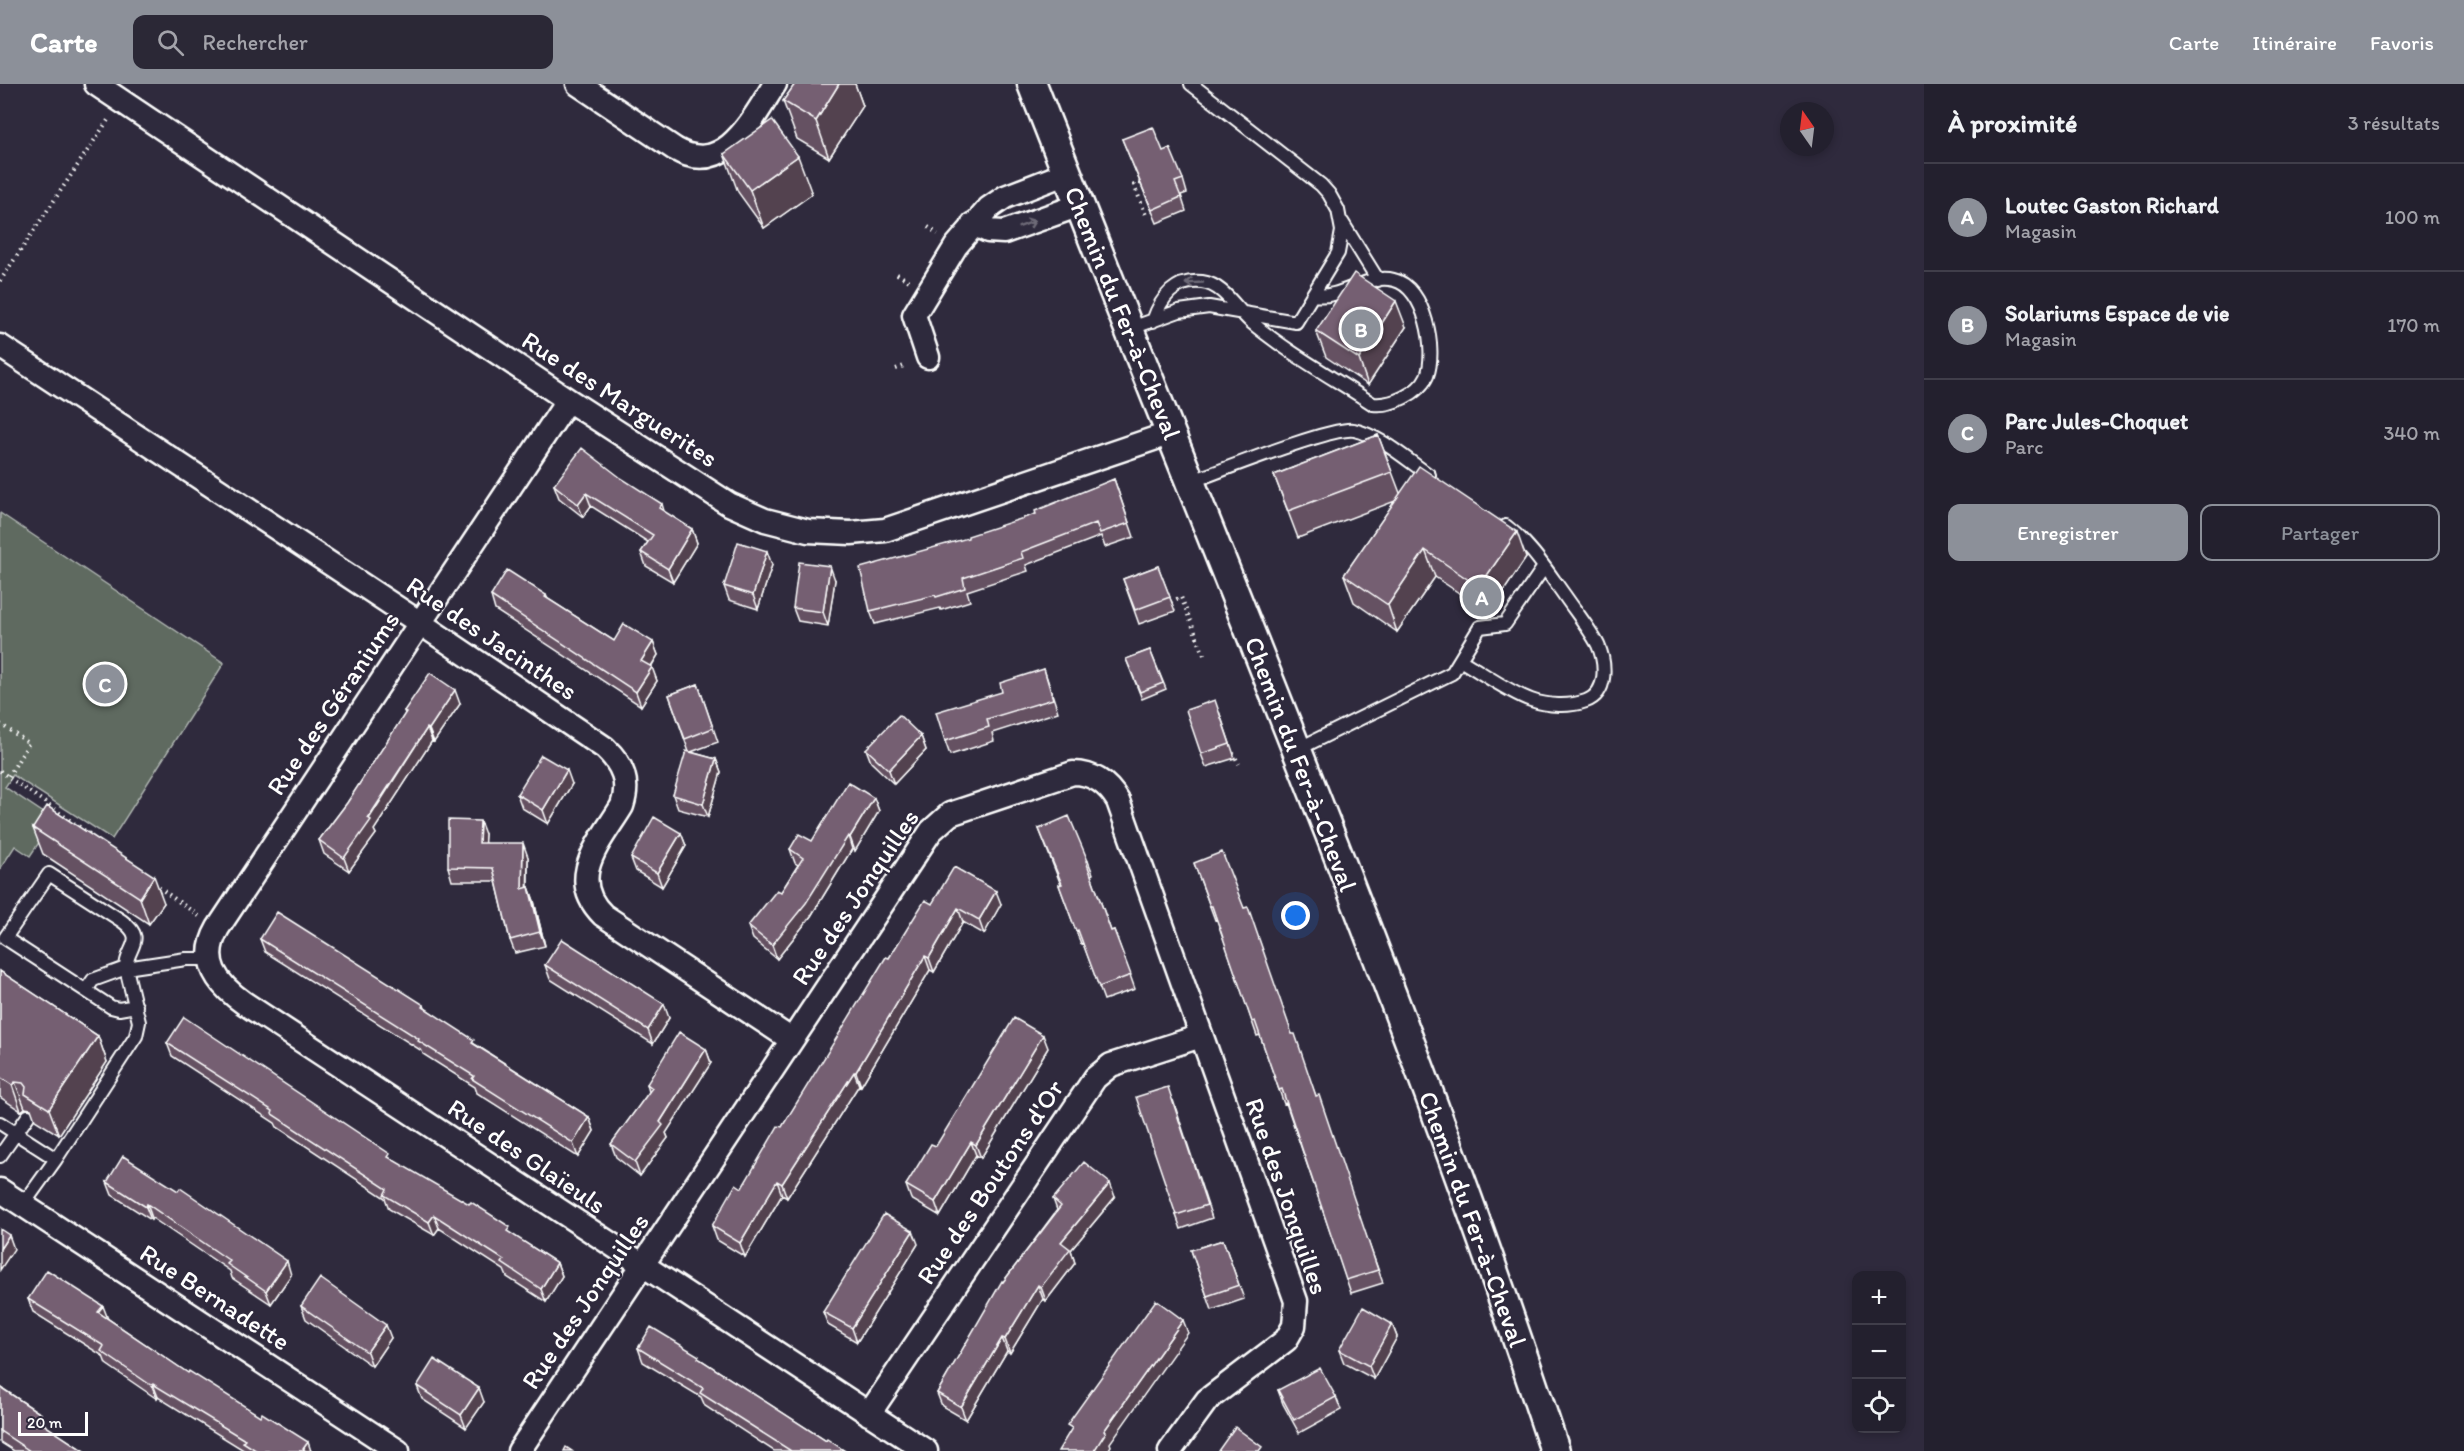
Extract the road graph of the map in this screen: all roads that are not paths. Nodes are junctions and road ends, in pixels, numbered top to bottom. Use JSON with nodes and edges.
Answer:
{"nodes":[{"id":1,"x":96,"y":84,"type":"edge"},
{"id":2,"x":578,"y":84,"type":"edge"},
{"id":3,"x":775,"y":84,"type":"edge"},
{"id":4,"x":1032,"y":84,"type":"edge"},
{"id":5,"x":1191,"y":84,"type":"edge"},
{"id":6,"x":122,"y":100,"type":"edge"},
{"id":7,"x":1067,"y":173,"type":"junction"},
{"id":8,"x":1080,"y":205,"type":"junction"},
{"id":9,"x":1342,"y":221,"type":"junction"},
{"id":10,"x":974,"y":224,"type":"junction"},
{"id":11,"x":1378,"y":280,"type":"junction"},
{"id":12,"x":1314,"y":295,"type":"junction"},
{"id":13,"x":1240,"y":312,"type":"junction"},
{"id":14,"x":1141,"y":325,"type":"junction"},
{"id":15,"x":0,"y":346,"type":"edge"},
{"id":16,"x":927,"y":357,"type":"dead end"},
{"id":17,"x":568,"y":400,"type":"junction"},
{"id":18,"x":1171,"y":433,"type":"junction"},
{"id":19,"x":1190,"y":482,"type":"junction"},
{"id":20,"x":1443,"y":484,"type":"edge"},
{"id":21,"x":1498,"y":521,"type":"edge"},
{"id":22,"x":1544,"y":567,"type":"junction"},
{"id":23,"x":420,"y":623,"type":"junction"},
{"id":24,"x":1460,"y":660,"type":"junction"},
{"id":25,"x":1296,"y":750,"type":"junction"},
{"id":26,"x":210,"y":954,"type":"junction"},
{"id":27,"x":126,"y":968,"type":"junction"},
{"id":28,"x":86,"y":990,"type":"junction"},
{"id":29,"x":136,"y":1006,"type":"junction"},
{"id":30,"x":1201,"y":1036,"type":"junction"},
{"id":31,"x":792,"y":1040,"type":"junction"},
{"id":32,"x":28,"y":1116,"type":"edge"},
{"id":33,"x":0,"y":1123,"type":"edge"},
{"id":34,"x":16,"y":1133,"type":"junction"},
{"id":35,"x":0,"y":1156,"type":"edge"},
{"id":36,"x":56,"y":1159,"type":"junction"},
{"id":37,"x":0,"y":1190,"type":"edge"},
{"id":38,"x":23,"y":1205,"type":"junction"},
{"id":39,"x":642,"y":1266,"type":"junction"},
{"id":40,"x":869,"y":1414,"type":"junction"},
{"id":41,"x":398,"y":1451,"type":"edge"},
{"id":42,"x":519,"y":1451,"type":"edge"},
{"id":43,"x":926,"y":1451,"type":"edge"},
{"id":44,"x":1170,"y":1451,"type":"edge"},
{"id":45,"x":1555,"y":1451,"type":"edge"}],
"edges":[{"from":1,"to":6,"type":"street","name":"Rue des Marguerites"},
{"from":2,"to":3,"type":"street"},
{"from":4,"to":7,"type":"street","name":"Chemin du Fer-à-Cheval"},
{"from":5,"to":9,"type":"lane"},
{"from":6,"to":17,"type":"street","name":"Rue des Marguerites"},
{"from":7,"to":8,"type":"street","name":"Chemin du Fer-à-Cheval"},
{"from":7,"to":10,"type":"street"},
{"from":10,"to":8,"type":"street","one_way":true},
{"from":8,"to":14,"type":"street","name":"Chemin du Fer-à-Cheval"},
{"from":9,"to":11,"type":"lane"},
{"from":9,"to":12,"type":"lane"},
{"from":10,"to":16,"type":"street"},
{"from":11,"to":12,"type":"lane"},
{"from":11,"to":13,"type":"lane"},
{"from":12,"to":13,"type":"lane"},
{"from":13,"to":14,"type":"lane"},
{"from":13,"to":14,"type":"lane","one_way":true},
{"from":14,"to":18,"type":"street","name":"Chemin du Fer-à-Cheval"},
{"from":15,"to":23,"type":"street","name":"Rue des Jacinthes"},
{"from":17,"to":18,"type":"street","name":"Rue des Marguerites"},
{"from":17,"to":23,"type":"street","name":"Rue des Géraniums"},
{"from":18,"to":19,"type":"street","name":"Chemin du Fer-à-Cheval"},
{"from":19,"to":20,"type":"lane"},
{"from":19,"to":25,"type":"street","name":"Chemin du Fer-à-Cheval"},
{"from":21,"to":22,"type":"lane"},
{"from":22,"to":24,"type":"lane"},
{"from":22,"to":24,"type":"lane"},
{"from":23,"to":26,"type":"street","name":"Rue des Géraniums"},
{"from":23,"to":31,"type":"street","name":"Rue des Jacinthes"},
{"from":24,"to":25,"type":"lane"},
{"from":25,"to":45,"type":"street","name":"Chemin du Fer-à-Cheval"},
{"from":26,"to":27,"type":"lane"},
{"from":26,"to":39,"type":"street","name":"Rue des Glaïeuls"},
{"from":27,"to":28,"type":"lane"},
{"from":27,"to":28,"type":"lane"},
{"from":27,"to":29,"type":"lane"},
{"from":28,"to":29,"type":"lane"},
{"from":29,"to":36,"type":"lane"},
{"from":30,"to":31,"type":"street","name":"Rue des Jonquilles"},
{"from":30,"to":40,"type":"street","name":"Rue des Boutons d'Or"},
{"from":30,"to":44,"type":"street","name":"Rue des Jonquilles"},
{"from":31,"to":39,"type":"street","name":"Rue des Jonquilles"},
{"from":32,"to":34,"type":"lane"},
{"from":33,"to":34,"type":"lane"},
{"from":34,"to":35,"type":"lane"},
{"from":34,"to":36,"type":"lane"},
{"from":36,"to":38,"type":"lane"},
{"from":37,"to":38,"type":"street","name":"Rue Bernadette"},
{"from":38,"to":41,"type":"street","name":"Rue Bernadette"},
{"from":39,"to":40,"type":"street","name":"Rue des Glaïeuls"},
{"from":39,"to":42,"type":"street","name":"Rue des Jonquilles"},
{"from":40,"to":43,"type":"street","name":"Rue des Glaïeuls"}]}
